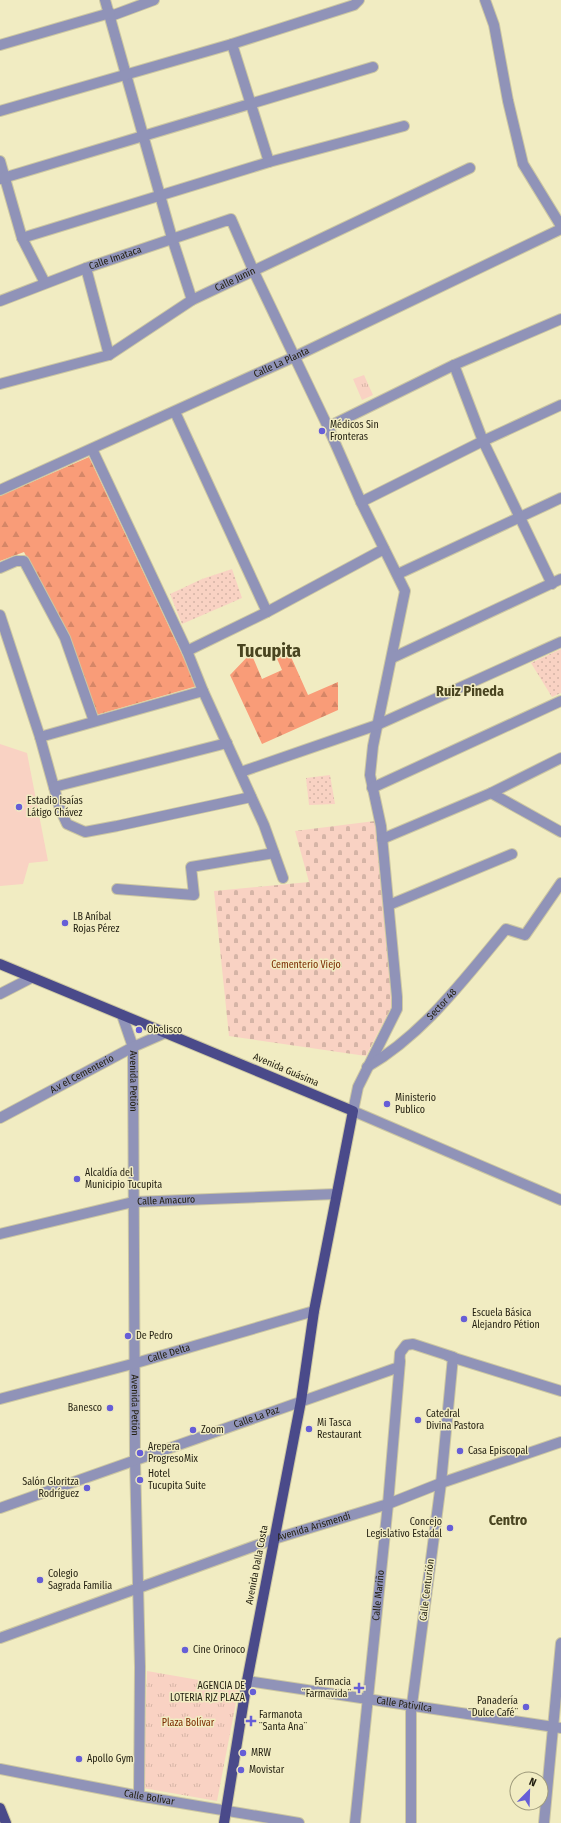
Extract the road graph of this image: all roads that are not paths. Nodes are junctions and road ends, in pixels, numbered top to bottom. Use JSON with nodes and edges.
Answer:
{"nodes":[{"id":1,"x":105,"y":0,"type":"edge"},
{"id":2,"x":154,"y":0,"type":"edge"},
{"id":3,"x":359,"y":0,"type":"edge"},
{"id":4,"x":485,"y":0,"type":"edge"},
{"id":5,"x":111,"y":15,"type":"junction"},
{"id":6,"x":0,"y":44,"type":"edge"},
{"id":7,"x":232,"y":44,"type":"junction"},
{"id":8,"x":373,"y":67,"type":"dead end"},
{"id":9,"x":128,"y":75,"type":"junction"},
{"id":10,"x":252,"y":103,"type":"junction"},
{"id":11,"x":0,"y":111,"type":"edge"},
{"id":12,"x":404,"y":126,"type":"dead end"},
{"id":13,"x":145,"y":135,"type":"junction"},
{"id":14,"x":0,"y":161,"type":"edge"},
{"id":15,"x":269,"y":162,"type":"junction"},
{"id":16,"x":470,"y":168,"type":"dead end"},
{"id":17,"x":3,"y":179,"type":"edge"},
{"id":18,"x":161,"y":195,"type":"junction"},
{"id":19,"x":561,"y":228,"type":"edge"},
{"id":20,"x":22,"y":238,"type":"junction"},
{"id":21,"x":172,"y":238,"type":"junction"},
{"id":22,"x":86,"y":268,"type":"junction"},
{"id":23,"x":254,"y":272,"type":"junction"},
{"id":24,"x":45,"y":283,"type":"junction"},
{"id":25,"x":192,"y":300,"type":"junction"},
{"id":26,"x":0,"y":301,"type":"edge"},
{"id":27,"x":561,"y":319,"type":"edge"},
{"id":28,"x":109,"y":355,"type":"junction"},
{"id":29,"x":294,"y":358,"type":"junction"},
{"id":30,"x":454,"y":365,"type":"junction"},
{"id":31,"x":0,"y":384,"type":"edge"},
{"id":32,"x":561,"y":405,"type":"edge"},
{"id":33,"x":175,"y":412,"type":"junction"},
{"id":34,"x":328,"y":427,"type":"junction"},
{"id":35,"x":483,"y":441,"type":"junction"},
{"id":36,"x":92,"y":449,"type":"junction"},
{"id":37,"x":0,"y":490,"type":"edge"},
{"id":38,"x":561,"y":498,"type":"edge"},
{"id":39,"x":361,"y":502,"type":"junction"},
{"id":40,"x":521,"y":517,"type":"junction"},
{"id":41,"x":384,"y":549,"type":"junction"},
{"id":42,"x":0,"y":568,"type":"edge"},
{"id":43,"x":398,"y":574,"type":"junction"},
{"id":44,"x":556,"y":582,"type":"edge"},
{"id":45,"x":267,"y":612,"type":"junction"},
{"id":46,"x":0,"y":615,"type":"edge"},
{"id":47,"x":561,"y":642,"type":"edge"},
{"id":48,"x":10,"y":645,"type":"junction"},
{"id":49,"x":0,"y":647,"type":"edge"},
{"id":50,"x":187,"y":651,"type":"junction"},
{"id":51,"x":392,"y":658,"type":"junction"},
{"id":52,"x":203,"y":691,"type":"junction"},
{"id":53,"x":561,"y":701,"type":"edge"},
{"id":54,"x":94,"y":721,"type":"junction"},
{"id":55,"x":377,"y":724,"type":"junction"},
{"id":56,"x":40,"y":737,"type":"junction"},
{"id":57,"x":227,"y":743,"type":"junction"},
{"id":58,"x":561,"y":758,"type":"edge"},
{"id":59,"x":241,"y":772,"type":"junction"},
{"id":60,"x":54,"y":787,"type":"junction"},
{"id":61,"x":372,"y":788,"type":"junction"},
{"id":62,"x":491,"y":792,"type":"junction"},
{"id":63,"x":251,"y":797,"type":"junction"},
{"id":64,"x":561,"y":832,"type":"edge"},
{"id":65,"x":382,"y":839,"type":"junction"},
{"id":66,"x":274,"y":853,"type":"junction"},
{"id":67,"x":512,"y":854,"type":"dead end"},
{"id":68,"x":283,"y":878,"type":"dead end"},
{"id":69,"x":561,"y":883,"type":"edge"},
{"id":70,"x":116,"y":889,"type":"dead end"},
{"id":71,"x":389,"y":906,"type":"junction"},
{"id":72,"x":0,"y":964,"type":"edge"},
{"id":73,"x":31,"y":978,"type":"junction"},
{"id":74,"x":0,"y":994,"type":"edge"},
{"id":75,"x":122,"y":1015,"type":"junction"},
{"id":76,"x":165,"y":1033,"type":"junction"},
{"id":77,"x":133,"y":1047,"type":"junction"},
{"id":78,"x":368,"y":1067,"type":"junction"},
{"id":79,"x":353,"y":1111,"type":"junction"},
{"id":80,"x":0,"y":1118,"type":"edge"},
{"id":81,"x":336,"y":1194,"type":"junction"},
{"id":82,"x":561,"y":1200,"type":"edge"},
{"id":83,"x":133,"y":1202,"type":"junction"},
{"id":84,"x":0,"y":1234,"type":"edge"},
{"id":85,"x":314,"y":1311,"type":"junction"},
{"id":86,"x":454,"y":1358,"type":"junction"},
{"id":87,"x":136,"y":1363,"type":"junction"},
{"id":88,"x":399,"y":1367,"type":"junction"},
{"id":89,"x":561,"y":1391,"type":"edge"},
{"id":90,"x":0,"y":1399,"type":"edge"},
{"id":91,"x":301,"y":1401,"type":"junction"},
{"id":92,"x":561,"y":1442,"type":"edge"},
{"id":93,"x":136,"y":1460,"type":"junction"},
{"id":94,"x":440,"y":1483,"type":"junction"},
{"id":95,"x":388,"y":1504,"type":"junction"},
{"id":96,"x":0,"y":1508,"type":"edge"},
{"id":97,"x":274,"y":1539,"type":"junction"},
{"id":98,"x":139,"y":1588,"type":"junction"},
{"id":99,"x":0,"y":1638,"type":"edge"},
{"id":100,"x":561,"y":1643,"type":"edge"},
{"id":101,"x":247,"y":1681,"type":"junction"},
{"id":102,"x":368,"y":1700,"type":"junction"},
{"id":103,"x":412,"y":1705,"type":"junction"},
{"id":104,"x":557,"y":1728,"type":"edge"},
{"id":105,"x":0,"y":1769,"type":"edge"},
{"id":106,"x":139,"y":1796,"type":"junction"},
{"id":107,"x":0,"y":1808,"type":"edge"},
{"id":108,"x":226,"y":1810,"type":"junction"},
{"id":109,"x":6,"y":1823,"type":"edge"},
{"id":110,"x":224,"y":1823,"type":"edge"},
{"id":111,"x":299,"y":1823,"type":"edge"},
{"id":112,"x":355,"y":1823,"type":"edge"},
{"id":113,"x":411,"y":1823,"type":"edge"},
{"id":114,"x":544,"y":1823,"type":"edge"}],
"edges":[{"from":1,"to":5,"type":"street"},
{"from":2,"to":5,"type":"street"},
{"from":3,"to":7,"type":"street"},
{"from":4,"to":19,"type":"street"},
{"from":5,"to":6,"type":"street"},
{"from":5,"to":9,"type":"street"},
{"from":7,"to":9,"type":"street"},
{"from":7,"to":10,"type":"street"},
{"from":8,"to":10,"type":"street"},
{"from":9,"to":11,"type":"street"},
{"from":9,"to":13,"type":"street"},
{"from":10,"to":13,"type":"street"},
{"from":10,"to":15,"type":"street"},
{"from":12,"to":15,"type":"street"},
{"from":13,"to":17,"type":"street"},
{"from":13,"to":18,"type":"street"},
{"from":14,"to":17,"type":"street"},
{"from":15,"to":18,"type":"street"},
{"from":16,"to":23,"type":"street","name":"Calle Junín"},
{"from":17,"to":20,"type":"street"},
{"from":18,"to":20,"type":"street"},
{"from":18,"to":21,"type":"street"},
{"from":19,"to":29,"type":"street","name":"Calle La Planta"},
{"from":20,"to":24,"type":"street"},
{"from":21,"to":22,"type":"street","name":"Calle Imataca"},
{"from":21,"to":23,"type":"street","name":"Calle Imataca"},
{"from":21,"to":25,"type":"street"},
{"from":22,"to":24,"type":"street","name":"Calle Imataca"},
{"from":22,"to":28,"type":"street"},
{"from":23,"to":25,"type":"street","name":"Calle Junín"},
{"from":23,"to":29,"type":"street"},
{"from":24,"to":26,"type":"street","name":"Calle Imataca"},
{"from":25,"to":28,"type":"street","name":"Calle Junín"},
{"from":27,"to":30,"type":"street"},
{"from":28,"to":31,"type":"street","name":"Calle Junín"},
{"from":29,"to":33,"type":"street","name":"Calle La Planta"},
{"from":29,"to":34,"type":"street"},
{"from":30,"to":34,"type":"street"},
{"from":30,"to":35,"type":"street"},
{"from":32,"to":35,"type":"street"},
{"from":33,"to":36,"type":"street","name":"Calle La Planta"},
{"from":33,"to":45,"type":"street"},
{"from":34,"to":39,"type":"street"},
{"from":35,"to":39,"type":"street"},
{"from":35,"to":40,"type":"street"},
{"from":36,"to":37,"type":"street","name":"Calle La Planta"},
{"from":36,"to":50,"type":"street"},
{"from":38,"to":40,"type":"street"},
{"from":39,"to":41,"type":"street"},
{"from":40,"to":43,"type":"street"},
{"from":40,"to":44,"type":"street"},
{"from":41,"to":43,"type":"street"},
{"from":41,"to":45,"type":"street"},
{"from":42,"to":54,"type":"street"},
{"from":43,"to":51,"type":"street"},
{"from":44,"to":51,"type":"street"},
{"from":45,"to":50,"type":"street"},
{"from":46,"to":48,"type":"street"},
{"from":47,"to":55,"type":"street"},
{"from":48,"to":49,"type":"street"},
{"from":48,"to":56,"type":"street"},
{"from":50,"to":52,"type":"street"},
{"from":51,"to":55,"type":"street"},
{"from":52,"to":54,"type":"street"},
{"from":52,"to":57,"type":"street"},
{"from":53,"to":61,"type":"street"},
{"from":54,"to":56,"type":"street"},
{"from":55,"to":59,"type":"street"},
{"from":55,"to":61,"type":"street"},
{"from":56,"to":60,"type":"street"},
{"from":57,"to":59,"type":"street"},
{"from":57,"to":60,"type":"street"},
{"from":58,"to":62,"type":"street"},
{"from":59,"to":63,"type":"street"},
{"from":60,"to":63,"type":"street"},
{"from":61,"to":65,"type":"street"},
{"from":62,"to":64,"type":"street"},
{"from":62,"to":65,"type":"street"},
{"from":63,"to":66,"type":"street"},
{"from":65,"to":71,"type":"street"},
{"from":66,"to":68,"type":"street"},
{"from":66,"to":70,"type":"street"},
{"from":67,"to":71,"type":"street"},
{"from":69,"to":78,"type":"street","name":"Sector 48"},
{"from":71,"to":78,"type":"street"},
{"from":72,"to":73,"type":"main road","name":"Avenida Guásima"},
{"from":73,"to":74,"type":"street"},
{"from":73,"to":75,"type":"main road","name":"Avenida Guásima"},
{"from":75,"to":76,"type":"main road","name":"Avenida Guásima"},
{"from":75,"to":77,"type":"street","name":"Avenida Petión"},
{"from":76,"to":77,"type":"street","name":"A.v el Cementerio"},
{"from":76,"to":79,"type":"main road","name":"Avenida Guásima"},
{"from":77,"to":80,"type":"street","name":"A.v el Cementerio"},
{"from":77,"to":83,"type":"street","name":"Avenida Petión"},
{"from":78,"to":79,"type":"street"},
{"from":79,"to":81,"type":"main road","name":"Avenida Dalla Costa"},
{"from":79,"to":82,"type":"street","name":"Avenida Guásima"},
{"from":81,"to":83,"type":"street","name":"Calle Amacuro"},
{"from":81,"to":85,"type":"main road","name":"Avenida Dalla Costa"},
{"from":83,"to":84,"type":"street","name":"Calle Amacuro"},
{"from":83,"to":87,"type":"street","name":"Avenida Petión"},
{"from":85,"to":87,"type":"street","name":"Calle Delta"},
{"from":85,"to":91,"type":"main road","name":"Avenida Dalla Costa"},
{"from":86,"to":88,"type":"street"},
{"from":86,"to":89,"type":"street"},
{"from":86,"to":94,"type":"street","name":"Calle Centurión"},
{"from":87,"to":90,"type":"street","name":"Calle Delta"},
{"from":87,"to":93,"type":"street","name":"Avenida Petión"},
{"from":88,"to":91,"type":"street","name":"Calle La Paz"},
{"from":88,"to":95,"type":"street","name":"Calle Mariño"},
{"from":91,"to":93,"type":"street","name":"Calle La Paz"},
{"from":91,"to":97,"type":"main road","name":"Avenida Dalla Costa"},
{"from":92,"to":94,"type":"street","name":"Avenida Arismendi"},
{"from":93,"to":96,"type":"street","name":"Calle La Paz"},
{"from":93,"to":98,"type":"street","name":"Avenida Petión"},
{"from":94,"to":95,"type":"street","name":"Avenida Arismendi"},
{"from":94,"to":103,"type":"street","name":"Calle Centurión"},
{"from":95,"to":97,"type":"street","name":"Avenida Arismendi"},
{"from":95,"to":102,"type":"street","name":"Calle Mariño"},
{"from":97,"to":98,"type":"street","name":"Avenida Arismendi"},
{"from":97,"to":101,"type":"main road","name":"Avenida Dalla Costa"},
{"from":98,"to":99,"type":"street","name":"Avenida Arismendi"},
{"from":98,"to":106,"type":"street","name":"Avenida Petión"},
{"from":100,"to":104,"type":"street"},
{"from":101,"to":102,"type":"street","name":"Calle Pativilca"},
{"from":101,"to":108,"type":"main road","name":"Avenida Dalla Costa"},
{"from":102,"to":103,"type":"street","name":"Calle Pativilca"},
{"from":102,"to":112,"type":"street","name":"Calle Mariño"},
{"from":103,"to":104,"type":"street","name":"Calle Pativilca"},
{"from":103,"to":113,"type":"street","name":"Calle Centurión"},
{"from":104,"to":114,"type":"street"},
{"from":105,"to":106,"type":"street","name":"Calle Bolívar"},
{"from":106,"to":108,"type":"street","name":"Calle Bolívar"},
{"from":107,"to":109,"type":"main road"},
{"from":108,"to":110,"type":"main road","name":"Avenida Dalla Costa"},
{"from":108,"to":111,"type":"street","name":"Calle Bolívar"}]}
